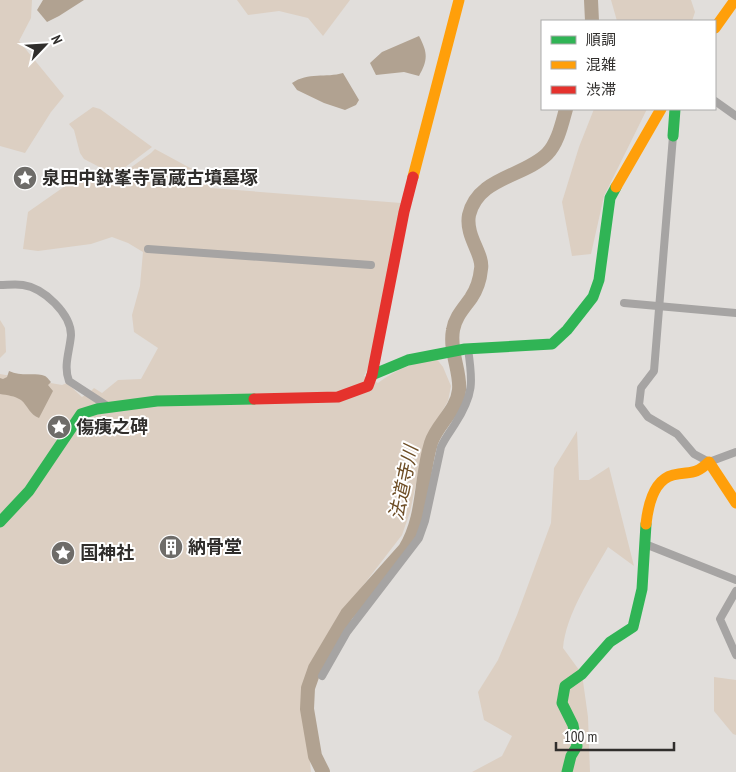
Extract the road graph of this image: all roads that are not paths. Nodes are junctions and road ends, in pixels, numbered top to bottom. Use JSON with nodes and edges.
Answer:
{"nodes":[{"id":1,"x":459,"y":0,"type":"edge"},
{"id":2,"x":734,"y":0,"type":"edge"},
{"id":3,"x":716,"y":27,"type":"edge"},
{"id":4,"x":716,"y":102,"type":"edge"},
{"id":5,"x":660,"y":110,"type":"edge"},
{"id":6,"x":676,"y":110,"type":"edge"},
{"id":7,"x":736,"y":116,"type":"edge"},
{"id":8,"x":673,"y":136,"type":"joint"},
{"id":9,"x":148,"y":249,"type":"dead end"},
{"id":10,"x":371,"y":265,"type":"dead end"},
{"id":11,"x":0,"y":285,"type":"edge"},
{"id":12,"x":624,"y":303,"type":"dead end"},
{"id":13,"x":659,"y":306,"type":"junction"},
{"id":14,"x":736,"y":313,"type":"edge"},
{"id":15,"x":466,"y":349,"type":"junction"},
{"id":16,"x":372,"y":376,"type":"junction"},
{"id":17,"x":109,"y":407,"type":"junction"},
{"id":18,"x":734,"y":454,"type":"edge"},
{"id":19,"x":710,"y":462,"type":"junction"},
{"id":20,"x":736,"y":503,"type":"edge"},
{"id":21,"x":0,"y":522,"type":"edge"},
{"id":22,"x":645,"y":544,"type":"junction"},
{"id":23,"x":736,"y":580,"type":"edge"},
{"id":24,"x":736,"y":591,"type":"edge"},
{"id":25,"x":736,"y":655,"type":"edge"},
{"id":26,"x":322,"y":676,"type":"dead end"},
{"id":27,"x":566,"y":772,"type":"edge"}],
"edges":[{"from":1,"to":16,"type":"street"},
{"from":2,"to":3,"type":"street"},
{"from":4,"to":7,"type":"street"},
{"from":5,"to":15,"type":"street"},
{"from":6,"to":8,"type":"street"},
{"from":8,"to":13,"type":"street"},
{"from":9,"to":10,"type":"street"},
{"from":11,"to":17,"type":"street"},
{"from":12,"to":13,"type":"street"},
{"from":13,"to":14,"type":"street"},
{"from":13,"to":19,"type":"street"},
{"from":15,"to":16,"type":"street"},
{"from":15,"to":26,"type":"street"},
{"from":16,"to":17,"type":"street"},
{"from":17,"to":21,"type":"street"},
{"from":18,"to":19,"type":"street"},
{"from":19,"to":20,"type":"street"},
{"from":19,"to":22,"type":"street"},
{"from":22,"to":23,"type":"street"},
{"from":22,"to":27,"type":"street"},
{"from":24,"to":25,"type":"street"}]}
